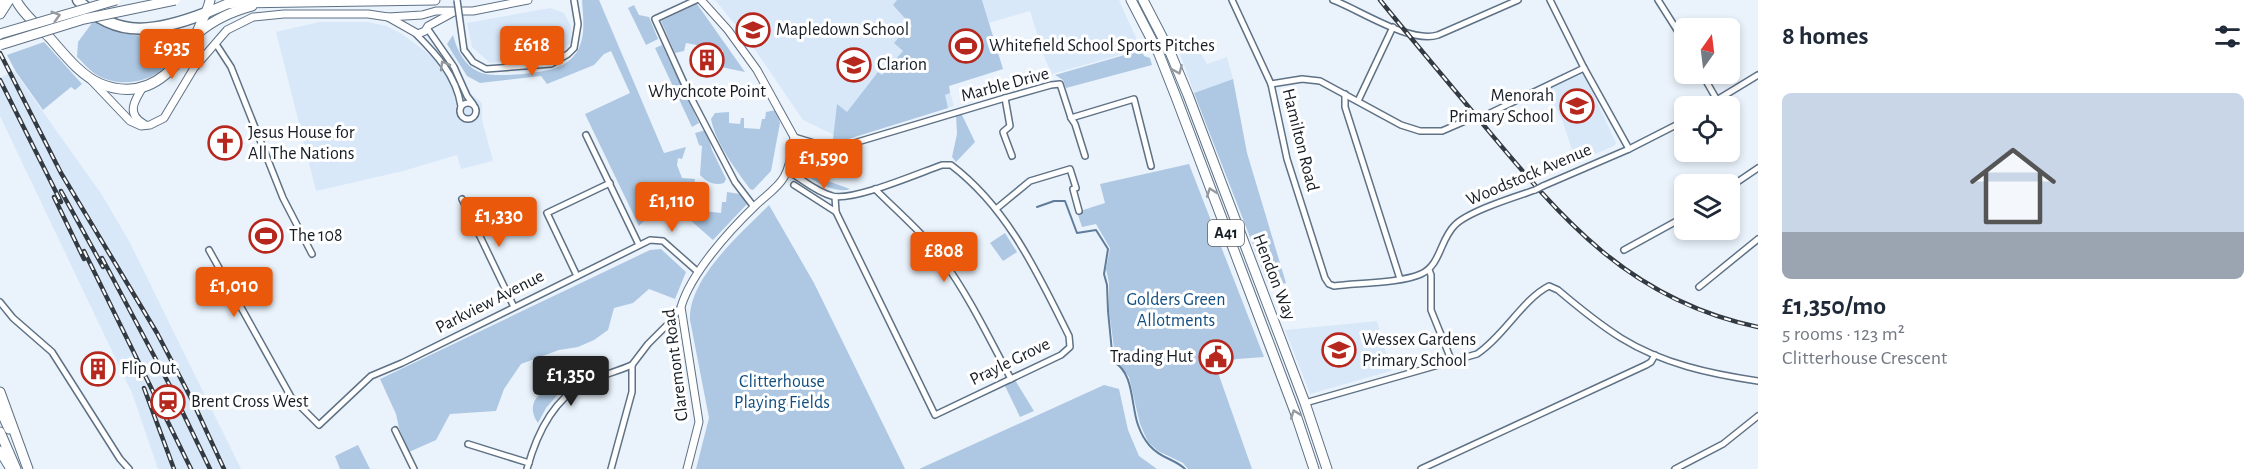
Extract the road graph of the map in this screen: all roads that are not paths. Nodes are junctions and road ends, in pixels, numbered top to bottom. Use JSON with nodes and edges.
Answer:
{"nodes":[{"id":1,"x":9,"y":0,"type":"edge"},
{"id":2,"x":16,"y":0,"type":"edge"},
{"id":3,"x":78,"y":0,"type":"edge"},
{"id":4,"x":116,"y":0,"type":"edge"},
{"id":5,"x":175,"y":0,"type":"edge"},
{"id":6,"x":210,"y":0,"type":"edge"},
{"id":7,"x":435,"y":0,"type":"edge"},
{"id":8,"x":457,"y":0,"type":"edge"},
{"id":9,"x":528,"y":0,"type":"edge"},
{"id":10,"x":574,"y":0,"type":"edge"},
{"id":11,"x":696,"y":0,"type":"edge"},
{"id":12,"x":701,"y":0,"type":"edge"},
{"id":13,"x":1131,"y":0,"type":"edge"},
{"id":14,"x":1144,"y":0,"type":"edge"},
{"id":15,"x":1232,"y":0,"type":"edge"},
{"id":16,"x":1333,"y":0,"type":"edge"},
{"id":17,"x":1518,"y":0,"type":"edge"},
{"id":18,"x":1550,"y":0,"type":"edge"},
{"id":19,"x":1658,"y":0,"type":"edge"},
{"id":20,"x":262,"y":2,"type":"junction"},
{"id":21,"x":454,"y":12,"type":"junction"},
{"id":22,"x":206,"y":13,"type":"junction"},
{"id":23,"x":0,"y":14,"type":"edge"},
{"id":24,"x":419,"y":15,"type":"junction"},
{"id":25,"x":388,"y":17,"type":"junction"},
{"id":26,"x":1674,"y":25,"type":"edge"},
{"id":27,"x":428,"y":27,"type":"junction"},
{"id":28,"x":1393,"y":27,"type":"junction"},
{"id":29,"x":413,"y":31,"type":"junction"},
{"id":30,"x":0,"y":33,"type":"edge"},
{"id":31,"x":195,"y":36,"type":"junction"},
{"id":32,"x":55,"y":44,"type":"junction"},
{"id":33,"x":216,"y":44,"type":"junction"},
{"id":34,"x":0,"y":45,"type":"edge"},
{"id":35,"x":1584,"y":68,"type":"junction"},
{"id":36,"x":1758,"y":75,"type":"edge"},
{"id":37,"x":89,"y":77,"type":"junction"},
{"id":38,"x":1271,"y":84,"type":"junction"},
{"id":39,"x":143,"y":87,"type":"junction"},
{"id":40,"x":1345,"y":94,"type":"junction"},
{"id":41,"x":1724,"y":96,"type":"edge"},
{"id":42,"x":1005,"y":98,"type":"junction"},
{"id":43,"x":1358,"y":101,"type":"junction"},
{"id":44,"x":473,"y":104,"type":"junction"},
{"id":45,"x":461,"y":106,"type":"junction"},
{"id":46,"x":1485,"y":115,"type":"dead end"},
{"id":47,"x":1071,"y":118,"type":"junction"},
{"id":48,"x":1472,"y":118,"type":"dead end"},
{"id":49,"x":150,"y":125,"type":"junction"},
{"id":50,"x":1674,"y":126,"type":"edge"},
{"id":51,"x":586,"y":135,"type":"dead end"},
{"id":52,"x":794,"y":136,"type":"junction"},
{"id":53,"x":1629,"y":149,"type":"junction"},
{"id":54,"x":1012,"y":156,"type":"dead end"},
{"id":55,"x":1085,"y":156,"type":"dead end"},
{"id":56,"x":1151,"y":166,"type":"dead end"},
{"id":57,"x":1758,"y":168,"type":"edge"},
{"id":58,"x":788,"y":171,"type":"junction"},
{"id":59,"x":1740,"y":180,"type":"edge"},
{"id":60,"x":610,"y":183,"type":"junction"},
{"id":61,"x":794,"y":185,"type":"dead end"},
{"id":62,"x":875,"y":189,"type":"junction"},
{"id":63,"x":835,"y":197,"type":"junction"},
{"id":64,"x":462,"y":199,"type":"dead end"},
{"id":65,"x":754,"y":207,"type":"junction"},
{"id":66,"x":996,"y":209,"type":"junction"},
{"id":67,"x":1079,"y":211,"type":"dead end"},
{"id":68,"x":836,"y":212,"type":"junction"},
{"id":69,"x":1674,"y":223,"type":"edge"},
{"id":70,"x":1758,"y":239,"type":"edge"},
{"id":71,"x":637,"y":245,"type":"junction"},
{"id":72,"x":209,"y":250,"type":"dead end"},
{"id":73,"x":1624,"y":250,"type":"dead end"},
{"id":74,"x":312,"y":254,"type":"dead end"},
{"id":75,"x":1429,"y":270,"type":"junction"},
{"id":76,"x":698,"y":272,"type":"junction"},
{"id":77,"x":576,"y":276,"type":"junction"},
{"id":78,"x":1400,"y":279,"type":"junction"},
{"id":79,"x":1699,"y":287,"type":"dead end"},
{"id":80,"x":0,"y":302,"type":"edge"},
{"id":81,"x":514,"y":307,"type":"junction"},
{"id":82,"x":681,"y":307,"type":"junction"},
{"id":83,"x":2,"y":311,"type":"edge"},
{"id":84,"x":1655,"y":355,"type":"junction"},
{"id":85,"x":1452,"y":362,"type":"junction"},
{"id":86,"x":632,"y":364,"type":"junction"},
{"id":87,"x":1011,"y":379,"type":"junction"},
{"id":88,"x":1758,"y":381,"type":"edge"},
{"id":89,"x":0,"y":392,"type":"edge"},
{"id":90,"x":1305,"y":403,"type":"junction"},
{"id":91,"x":0,"y":410,"type":"edge"},
{"id":92,"x":1758,"y":416,"type":"edge"},
{"id":93,"x":395,"y":430,"type":"dead end"},
{"id":94,"x":0,"y":432,"type":"edge"},
{"id":95,"x":468,"y":444,"type":"dead end"},
{"id":96,"x":0,"y":451,"type":"edge"},
{"id":97,"x":528,"y":466,"type":"edge"},
{"id":98,"x":11,"y":469,"type":"edge"},
{"id":99,"x":16,"y":469,"type":"edge"},
{"id":100,"x":28,"y":469,"type":"edge"},
{"id":101,"x":129,"y":469,"type":"edge"},
{"id":102,"x":414,"y":469,"type":"edge"},
{"id":103,"x":611,"y":469,"type":"edge"},
{"id":104,"x":687,"y":469,"type":"edge"},
{"id":105,"x":1314,"y":469,"type":"edge"},
{"id":106,"x":1327,"y":469,"type":"edge"},
{"id":107,"x":1421,"y":469,"type":"edge"},
{"id":108,"x":1675,"y":469,"type":"edge"}],
"edges":[{"from":1,"to":23,"type":"main road"},
{"from":2,"to":32,"type":"main road"},
{"from":3,"to":22,"type":"highway"},
{"from":30,"to":4,"type":"main road","one_way":true,"bridge":true},
{"from":5,"to":34,"type":"main road","bridge":true},
{"from":6,"to":22,"type":"main road"},
{"from":7,"to":20,"type":"main road"},
{"from":8,"to":10,"type":"street","bridge":true},
{"from":9,"to":21,"type":"street"},
{"from":11,"to":65,"type":"street"},
{"from":12,"to":52,"type":"street"},
{"from":105,"to":13,"type":"main road","name":"Hendon Way","number":"A41","one_way":true},
{"from":14,"to":90,"type":"main road","name":"Hendon Way","number":"A41","one_way":true},
{"from":15,"to":38,"type":"street","name":"Hamilton Road"},
{"from":16,"to":28,"type":"street"},
{"from":17,"to":28,"type":"street"},
{"from":18,"to":35,"type":"street"},
{"from":19,"to":26,"type":"street"},
{"from":20,"to":22,"type":"main road"},
{"from":20,"to":31,"type":"main road"},
{"from":21,"to":24,"type":"street"},
{"from":21,"to":27,"type":"street"},
{"from":22,"to":31,"type":"main road"},
{"from":24,"to":25,"type":"street"},
{"from":24,"to":27,"type":"street"},
{"from":24,"to":29,"type":"street"},
{"from":25,"to":29,"type":"street"},
{"from":25,"to":33,"type":"street"},
{"from":27,"to":29,"type":"street"},
{"from":27,"to":44,"type":"street"},
{"from":28,"to":43,"type":"street"},
{"from":45,"to":29,"type":"street","one_way":true},
{"from":30,"to":32,"type":"main road"},
{"from":31,"to":39,"type":"main road"},
{"from":32,"to":37,"type":"main road"},
{"from":33,"to":49,"type":"street"},
{"from":33,"to":74,"type":"street"},
{"from":35,"to":46,"type":"street"},
{"from":35,"to":53,"type":"street"},
{"from":36,"to":41,"type":"street"},
{"from":37,"to":39,"type":"main road"},
{"from":37,"to":49,"type":"street"},
{"from":38,"to":40,"type":"street"},
{"from":38,"to":78,"type":"street","name":"Hamilton Road"},
{"from":39,"to":49,"type":"street"},
{"from":40,"to":43,"type":"street"},
{"from":40,"to":78,"type":"street"},
{"from":42,"to":47,"type":"street","name":"Marble Drive"},
{"from":42,"to":52,"type":"street","name":"Marble Drive"},
{"from":42,"to":54,"type":"street"},
{"from":43,"to":48,"type":"street"},
{"from":44,"to":45,"type":"street"},
{"from":44,"to":45,"type":"street"},
{"from":47,"to":55,"type":"street"},
{"from":47,"to":56,"type":"street"},
{"from":50,"to":53,"type":"street","name":"Woodstock Avenue"},
{"from":51,"to":60,"type":"street"},
{"from":52,"to":58,"type":"street"},
{"from":53,"to":75,"type":"street","name":"Woodstock Avenue","bridge":true},
{"from":57,"to":59,"type":"street"},
{"from":58,"to":63,"type":"street"},
{"from":58,"to":65,"type":"street","name":"Claremont Road"},
{"from":60,"to":71,"type":"street"},
{"from":60,"to":77,"type":"street"},
{"from":61,"to":68,"type":"street"},
{"from":62,"to":63,"type":"street","name":"Prayle Grove"},
{"from":62,"to":66,"type":"street","name":"Prayle Grove"},
{"from":62,"to":87,"type":"street"},
{"from":63,"to":68,"type":"street","name":"Prayle Grove"},
{"from":64,"to":81,"type":"street"},
{"from":65,"to":76,"type":"street","name":"Claremont Road"},
{"from":66,"to":67,"type":"street"},
{"from":66,"to":87,"type":"street","name":"Prayle Grove"},
{"from":68,"to":87,"type":"street","name":"Prayle Grove"},
{"from":69,"to":73,"type":"street"},
{"from":70,"to":79,"type":"street"},
{"from":71,"to":76,"type":"street"},
{"from":71,"to":77,"type":"street","name":"Parkview Avenue"},
{"from":72,"to":81,"type":"street","name":"Parkview Avenue"},
{"from":75,"to":78,"type":"street"},
{"from":75,"to":85,"type":"street"},
{"from":76,"to":82,"type":"street","name":"Claremont Road"},
{"from":77,"to":81,"type":"street","name":"Parkview Avenue"},
{"from":80,"to":83,"type":"street"},
{"from":82,"to":86,"type":"street"},
{"from":82,"to":104,"type":"street","name":"Claremont Road"},
{"from":83,"to":101,"type":"street"},
{"from":84,"to":85,"type":"street"},
{"from":84,"to":88,"type":"street"},
{"from":84,"to":107,"type":"street"},
{"from":85,"to":90,"type":"street"},
{"from":86,"to":97,"type":"street"},
{"from":86,"to":103,"type":"street"},
{"from":89,"to":100,"type":"main road"},
{"from":90,"to":106,"type":"main road","name":"Hendon Way","number":"A41"},
{"from":91,"to":100,"type":"main road"},
{"from":92,"to":108,"type":"street"},
{"from":93,"to":102,"type":"street"},
{"from":94,"to":99,"type":"main road"},
{"from":95,"to":97,"type":"street"},
{"from":96,"to":98,"type":"main road"}]}
